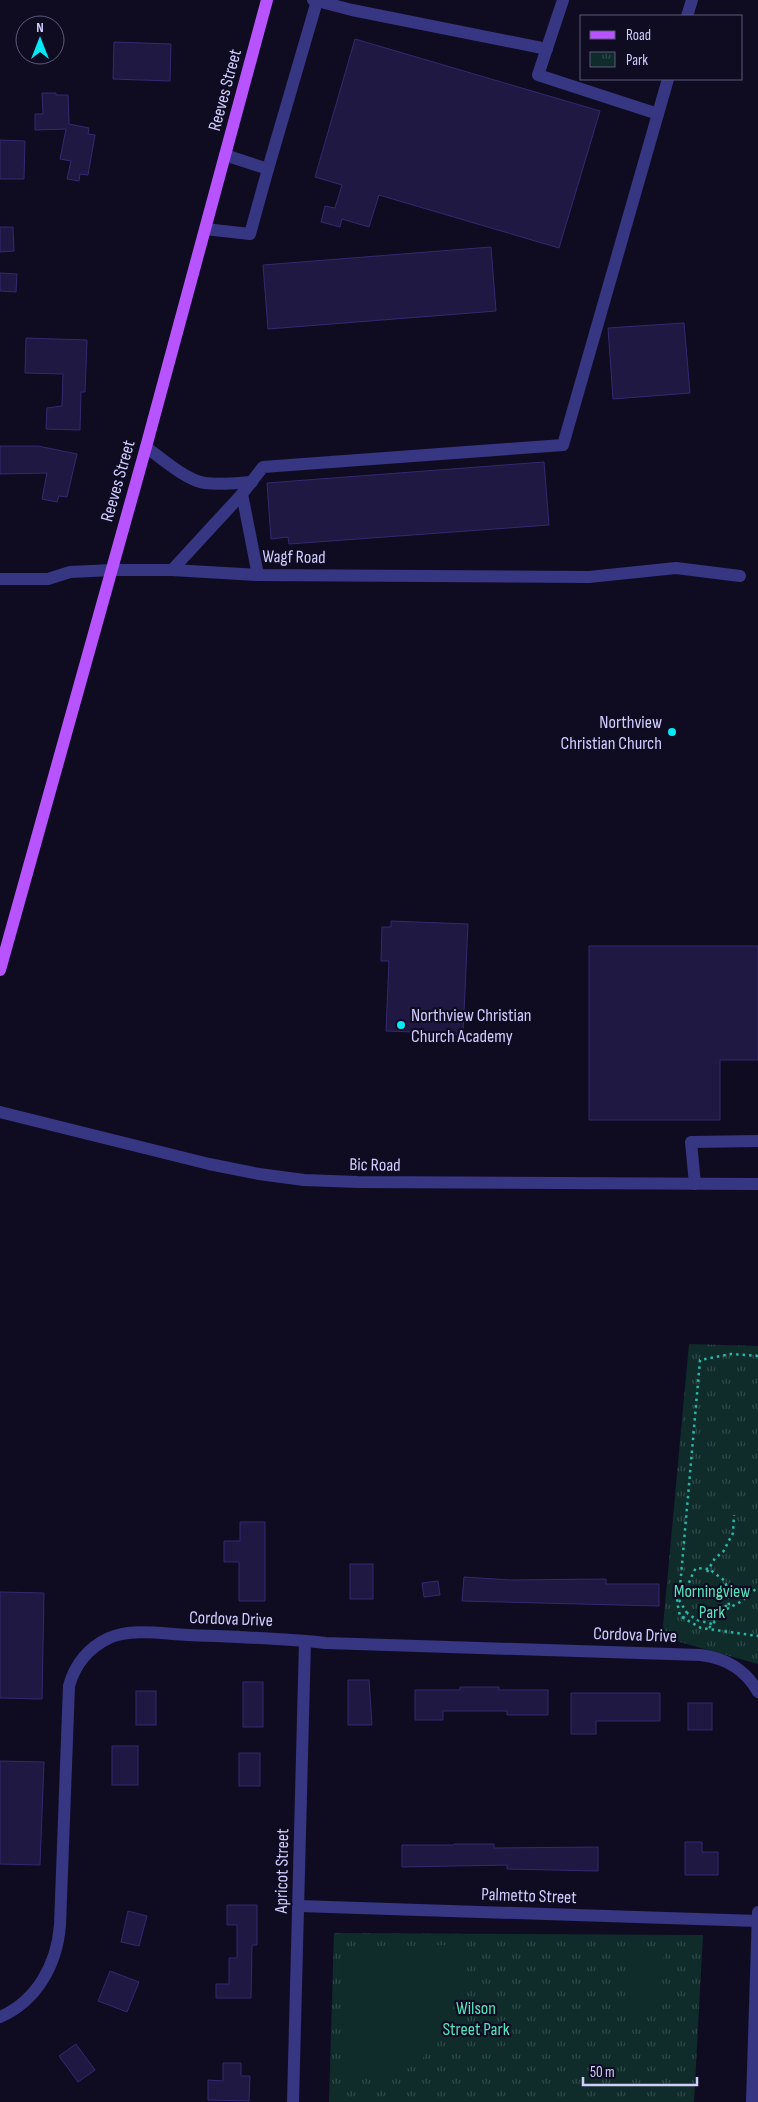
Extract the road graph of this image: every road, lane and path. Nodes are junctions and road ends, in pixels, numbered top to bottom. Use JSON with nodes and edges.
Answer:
{"nodes":[{"id":1,"x":267,"y":0,"type":"edge"},
{"id":2,"x":563,"y":0,"type":"edge"},
{"id":3,"x":692,"y":0,"type":"edge"},
{"id":4,"x":315,"y":1,"type":"edge"},
{"id":5,"x":687,"y":15,"type":"edge"},
{"id":6,"x":547,"y":49,"type":"junction"},
{"id":7,"x":668,"y":80,"type":"edge"},
{"id":8,"x":658,"y":114,"type":"junction"},
{"id":9,"x":225,"y":155,"type":"junction"},
{"id":10,"x":268,"y":169,"type":"junction"},
{"id":11,"x":205,"y":229,"type":"junction"},
{"id":12,"x":146,"y":447,"type":"junction"},
{"id":13,"x":252,"y":482,"type":"junction"},
{"id":14,"x":242,"y":494,"type":"junction"},
{"id":15,"x":112,"y":570,"type":"junction"},
{"id":16,"x":172,"y":570,"type":"junction"},
{"id":17,"x":258,"y":574,"type":"junction"},
{"id":18,"x":740,"y":576,"type":"dead end"},
{"id":19,"x":0,"y":579,"type":"edge"},
{"id":20,"x":2,"y":958,"type":"edge"},
{"id":21,"x":0,"y":970,"type":"edge"},
{"id":22,"x":0,"y":1112,"type":"edge"},
{"id":23,"x":758,"y":1141,"type":"edge"},
{"id":24,"x":695,"y":1184,"type":"junction"},
{"id":25,"x":758,"y":1184,"type":"edge"},
{"id":26,"x":758,"y":1356,"type":"edge"},
{"id":27,"x":734,"y":1516,"type":"dead end"},
{"id":28,"x":708,"y":1571,"type":"junction"},
{"id":29,"x":758,"y":1587,"type":"edge"},
{"id":30,"x":678,"y":1598,"type":"junction"},
{"id":31,"x":729,"y":1608,"type":"junction"},
{"id":32,"x":687,"y":1613,"type":"junction"},
{"id":33,"x":683,"y":1618,"type":"junction"},
{"id":34,"x":712,"y":1624,"type":"junction"},
{"id":35,"x":708,"y":1628,"type":"junction"},
{"id":36,"x":758,"y":1636,"type":"edge"},
{"id":37,"x":305,"y":1641,"type":"junction"},
{"id":38,"x":758,"y":1692,"type":"edge"},
{"id":39,"x":299,"y":1906,"type":"junction"},
{"id":40,"x":758,"y":1912,"type":"edge"},
{"id":41,"x":758,"y":1921,"type":"edge"},
{"id":42,"x":0,"y":2017,"type":"edge"},
{"id":43,"x":293,"y":2102,"type":"edge"},
{"id":44,"x":752,"y":2102,"type":"edge"}],
"edges":[{"from":1,"to":9,"type":"main road","name":"Reeves Street"},
{"from":2,"to":6,"type":"street"},
{"from":3,"to":5,"type":"street"},
{"from":4,"to":6,"type":"street"},
{"from":4,"to":10,"type":"street"},
{"from":6,"to":8,"type":"street"},
{"from":7,"to":8,"type":"street"},
{"from":8,"to":13,"type":"street"},
{"from":9,"to":10,"type":"street"},
{"from":9,"to":11,"type":"main road","name":"Reeves Street"},
{"from":10,"to":11,"type":"street"},
{"from":11,"to":12,"type":"main road","name":"Reeves Street"},
{"from":12,"to":13,"type":"street"},
{"from":12,"to":15,"type":"main road","name":"Reeves Street"},
{"from":13,"to":14,"type":"street"},
{"from":14,"to":16,"type":"street"},
{"from":14,"to":17,"type":"street"},
{"from":15,"to":16,"type":"street","name":"Wagf Road"},
{"from":15,"to":19,"type":"street","name":"Wagf Road"},
{"from":15,"to":20,"type":"main road","name":"Reeves Street"},
{"from":16,"to":17,"type":"street","name":"Wagf Road"},
{"from":17,"to":18,"type":"street","name":"Wagf Road"},
{"from":20,"to":21,"type":"main road","name":"Reeves Street"},
{"from":22,"to":24,"type":"street","name":"Bic Road"},
{"from":23,"to":24,"type":"street"},
{"from":24,"to":25,"type":"street","name":"Bic Road"},
{"from":26,"to":30,"type":"path"},
{"from":27,"to":28,"type":"path"},
{"from":28,"to":30,"type":"path"},
{"from":28,"to":31,"type":"path"},
{"from":29,"to":31,"type":"path"},
{"from":30,"to":32,"type":"path"},
{"from":30,"to":33,"type":"path"},
{"from":31,"to":34,"type":"path"},
{"from":31,"to":34,"type":"path"},
{"from":32,"to":33,"type":"path"},
{"from":32,"to":34,"type":"path"},
{"from":33,"to":35,"type":"path"},
{"from":34,"to":35,"type":"path"},
{"from":35,"to":36,"type":"path"},
{"from":37,"to":38,"type":"street","name":"Cordova Drive"},
{"from":37,"to":39,"type":"street","name":"Apricot Street"},
{"from":37,"to":42,"type":"street","name":"Cordova Drive"},
{"from":39,"to":41,"type":"street","name":"Palmetto Street"},
{"from":39,"to":43,"type":"street","name":"Apricot Street"},
{"from":40,"to":41,"type":"street"},
{"from":41,"to":44,"type":"street"}]}
